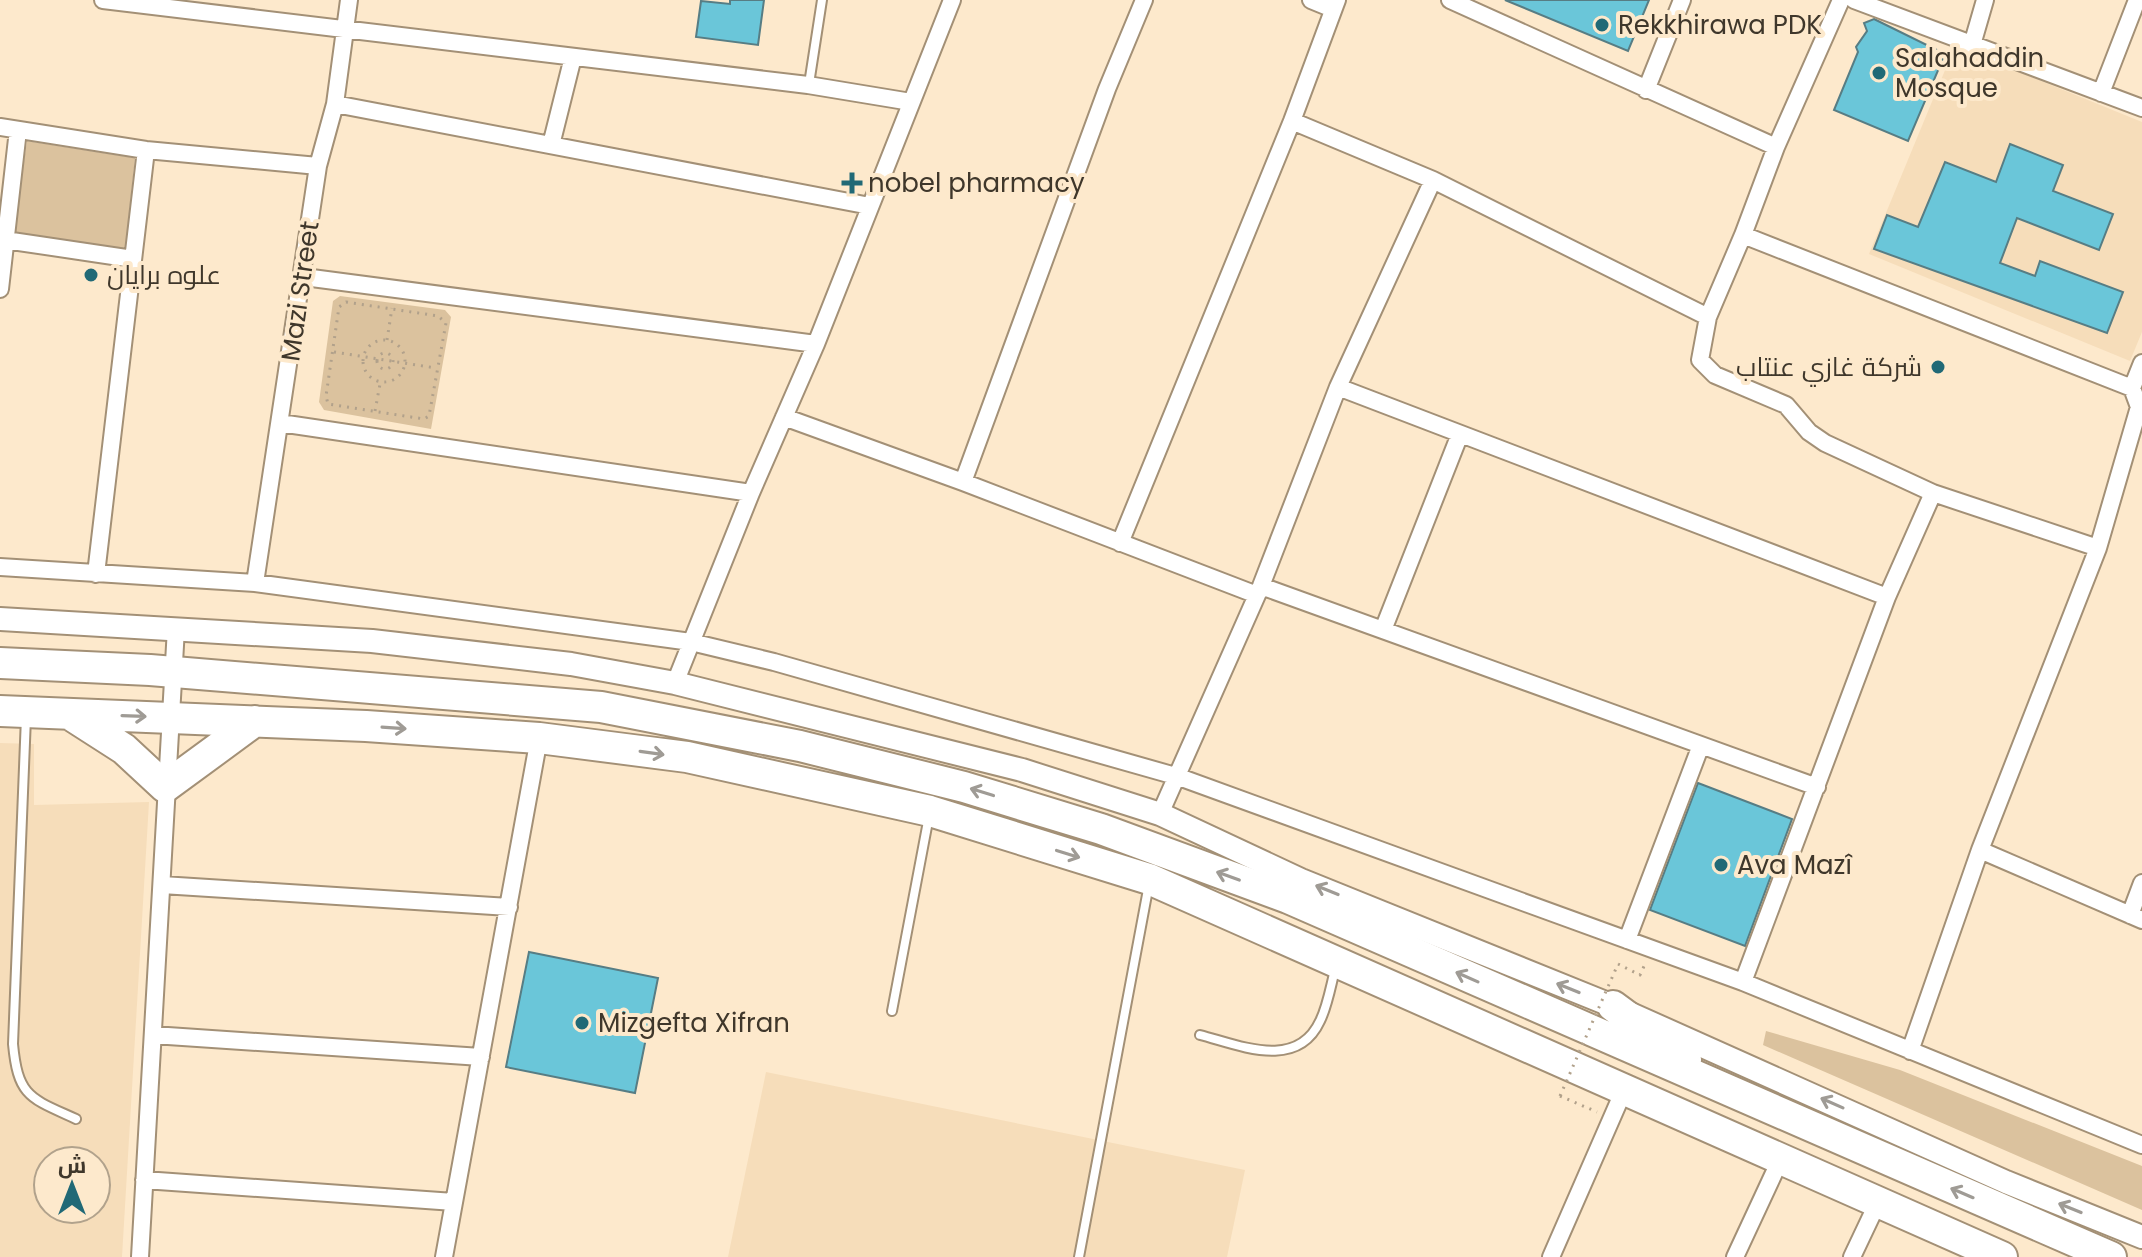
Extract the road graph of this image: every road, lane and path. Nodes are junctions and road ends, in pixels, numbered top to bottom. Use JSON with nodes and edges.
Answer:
{"nodes":[{"id":1,"x":103,"y":0,"type":"edge"},
{"id":2,"x":349,"y":0,"type":"edge"},
{"id":3,"x":822,"y":0,"type":"edge"},
{"id":4,"x":952,"y":0,"type":"edge"},
{"id":5,"x":1144,"y":0,"type":"edge"},
{"id":6,"x":1311,"y":0,"type":"edge"},
{"id":7,"x":1450,"y":0,"type":"edge"},
{"id":8,"x":1682,"y":0,"type":"edge"},
{"id":9,"x":1841,"y":0,"type":"edge"},
{"id":10,"x":1854,"y":0,"type":"edge"},
{"id":11,"x":1985,"y":0,"type":"edge"},
{"id":12,"x":2137,"y":0,"type":"edge"},
{"id":13,"x":1335,"y":5,"type":"edge"},
{"id":14,"x":345,"y":29,"type":"junction"},
{"id":15,"x":1972,"y":45,"type":"junction"},
{"id":16,"x":573,"y":57,"type":"junction"},
{"id":17,"x":808,"y":85,"type":"junction"},
{"id":18,"x":1646,"y":90,"type":"junction"},
{"id":19,"x":2101,"y":93,"type":"junction"},
{"id":20,"x":911,"y":102,"type":"junction"},
{"id":21,"x":335,"y":104,"type":"junction"},
{"id":22,"x":2142,"y":108,"type":"edge"},
{"id":23,"x":1292,"y":121,"type":"junction"},
{"id":24,"x":0,"y":127,"type":"edge"},
{"id":25,"x":18,"y":130,"type":"junction"},
{"id":26,"x":551,"y":145,"type":"junction"},
{"id":27,"x":1776,"y":147,"type":"junction"},
{"id":28,"x":146,"y":150,"type":"junction"},
{"id":29,"x":318,"y":166,"type":"junction"},
{"id":30,"x":1433,"y":180,"type":"junction"},
{"id":31,"x":870,"y":206,"type":"junction"},
{"id":32,"x":1743,"y":235,"type":"junction"},
{"id":33,"x":5,"y":240,"type":"junction"},
{"id":34,"x":133,"y":259,"type":"junction"},
{"id":35,"x":304,"y":277,"type":"junction"},
{"id":36,"x":0,"y":289,"type":"edge"},
{"id":37,"x":395,"y":289,"type":"junction"},
{"id":38,"x":393,"y":307,"type":"junction"},
{"id":39,"x":1708,"y":317,"type":"junction"},
{"id":40,"x":387,"y":340,"type":"junction"},
{"id":41,"x":816,"y":344,"type":"junction"},
{"id":42,"x":333,"y":352,"type":"junction"},
{"id":43,"x":364,"y":357,"type":"junction"},
{"id":44,"x":376,"y":359,"type":"junction"},
{"id":45,"x":393,"y":362,"type":"junction"},
{"id":46,"x":2142,"y":363,"type":"edge"},
{"id":47,"x":405,"y":365,"type":"junction"},
{"id":48,"x":436,"y":368,"type":"junction"},
{"id":49,"x":380,"y":382,"type":"junction"},
{"id":50,"x":1338,"y":387,"type":"junction"},
{"id":51,"x":2132,"y":388,"type":"junction"},
{"id":52,"x":375,"y":411,"type":"junction"},
{"id":53,"x":784,"y":417,"type":"junction"},
{"id":54,"x":280,"y":423,"type":"junction"},
{"id":55,"x":1460,"y":434,"type":"junction"},
{"id":56,"x":2137,"y":436,"type":"edge"},
{"id":57,"x":963,"y":482,"type":"junction"},
{"id":58,"x":751,"y":493,"type":"junction"},
{"id":59,"x":1933,"y":493,"type":"junction"},
{"id":60,"x":1120,"y":543,"type":"junction"},
{"id":61,"x":2098,"y":548,"type":"junction"},
{"id":62,"x":0,"y":567,"type":"edge"},
{"id":63,"x":96,"y":574,"type":"junction"},
{"id":64,"x":255,"y":583,"type":"junction"},
{"id":65,"x":1259,"y":591,"type":"junction"},
{"id":66,"x":1887,"y":597,"type":"junction"},
{"id":67,"x":0,"y":619,"type":"edge"},
{"id":68,"x":176,"y":628,"type":"junction"},
{"id":69,"x":1383,"y":630,"type":"junction"},
{"id":70,"x":691,"y":642,"type":"junction"},
{"id":71,"x":0,"y":663,"type":"edge"},
{"id":72,"x":172,"y":672,"type":"junction"},
{"id":73,"x":675,"y":683,"type":"junction"},
{"id":74,"x":13,"y":712,"type":"edge"},
{"id":75,"x":69,"y":714,"type":"junction"},
{"id":76,"x":170,"y":718,"type":"junction"},
{"id":77,"x":255,"y":721,"type":"junction"},
{"id":78,"x":539,"y":738,"type":"junction"},
{"id":79,"x":1701,"y":745,"type":"junction"},
{"id":80,"x":1179,"y":777,"type":"junction"},
{"id":81,"x":165,"y":787,"type":"junction"},
{"id":82,"x":1817,"y":787,"type":"junction"},
{"id":83,"x":930,"y":811,"type":"junction"},
{"id":84,"x":1160,"y":814,"type":"junction"},
{"id":85,"x":1980,"y":850,"type":"junction"},
{"id":86,"x":1149,"y":879,"type":"junction"},
{"id":87,"x":2142,"y":883,"type":"edge"},
{"id":88,"x":162,"y":885,"type":"junction"},
{"id":89,"x":509,"y":907,"type":"junction"},
{"id":90,"x":2136,"y":917,"type":"edge"},
{"id":91,"x":1627,"y":940,"type":"junction"},
{"id":92,"x":1338,"y":962,"type":"junction"},
{"id":93,"x":1640,"y":975,"type":"dead end"},
{"id":94,"x":1743,"y":982,"type":"junction"},
{"id":95,"x":1613,"y":1006,"type":"junction"},
{"id":96,"x":892,"y":1011,"type":"dead end"},
{"id":97,"x":153,"y":1035,"type":"junction"},
{"id":98,"x":1200,"y":1035,"type":"dead end"},
{"id":99,"x":1910,"y":1051,"type":"junction"},
{"id":100,"x":481,"y":1057,"type":"junction"},
{"id":101,"x":1624,"y":1090,"type":"junction"},
{"id":102,"x":1744,"y":1098,"type":"junction"},
{"id":103,"x":1581,"y":1105,"type":"dead end"},
{"id":104,"x":76,"y":1119,"type":"dead end"},
{"id":105,"x":2142,"y":1145,"type":"edge"},
{"id":106,"x":1781,"y":1158,"type":"junction"},
{"id":107,"x":144,"y":1180,"type":"junction"},
{"id":108,"x":454,"y":1202,"type":"junction"},
{"id":109,"x":1878,"y":1202,"type":"junction"},
{"id":110,"x":2142,"y":1237,"type":"edge"},
{"id":111,"x":140,"y":1257,"type":"edge"},
{"id":112,"x":444,"y":1257,"type":"edge"},
{"id":113,"x":1079,"y":1257,"type":"edge"},
{"id":114,"x":1551,"y":1257,"type":"edge"},
{"id":115,"x":1735,"y":1257,"type":"edge"},
{"id":116,"x":1852,"y":1257,"type":"edge"},
{"id":117,"x":2002,"y":1257,"type":"edge"},
{"id":118,"x":2111,"y":1257,"type":"edge"}],
"edges":[{"from":1,"to":14,"type":"street"},
{"from":2,"to":14,"type":"street","name":"Mazi Street"},
{"from":3,"to":17,"type":"lane"},
{"from":4,"to":20,"type":"street"},
{"from":5,"to":57,"type":"street"},
{"from":6,"to":13,"type":"street"},
{"from":7,"to":18,"type":"street"},
{"from":8,"to":18,"type":"street"},
{"from":9,"to":27,"type":"street"},
{"from":10,"to":15,"type":"street"},
{"from":11,"to":15,"type":"street"},
{"from":12,"to":19,"type":"street"},
{"from":13,"to":23,"type":"street"},
{"from":14,"to":16,"type":"street"},
{"from":14,"to":21,"type":"street","name":"Mazi Street"},
{"from":15,"to":19,"type":"street"},
{"from":16,"to":17,"type":"street"},
{"from":16,"to":26,"type":"street"},
{"from":17,"to":20,"type":"street"},
{"from":18,"to":27,"type":"street"},
{"from":19,"to":22,"type":"street"},
{"from":20,"to":31,"type":"street"},
{"from":21,"to":26,"type":"street"},
{"from":21,"to":29,"type":"street","name":"Mazi Street"},
{"from":23,"to":30,"type":"street"},
{"from":23,"to":60,"type":"street"},
{"from":24,"to":25,"type":"street"},
{"from":25,"to":28,"type":"street"},
{"from":25,"to":33,"type":"street"},
{"from":26,"to":31,"type":"street"},
{"from":27,"to":32,"type":"street"},
{"from":28,"to":29,"type":"street"},
{"from":28,"to":34,"type":"street"},
{"from":29,"to":35,"type":"street","name":"Mazi Street"},
{"from":30,"to":39,"type":"street"},
{"from":30,"to":50,"type":"street"},
{"from":31,"to":41,"type":"street"},
{"from":32,"to":39,"type":"street"},
{"from":32,"to":51,"type":"street"},
{"from":33,"to":34,"type":"street"},
{"from":33,"to":36,"type":"street"},
{"from":34,"to":63,"type":"street"},
{"from":35,"to":37,"type":"street"},
{"from":35,"to":54,"type":"street","name":"Mazi Street"},
{"from":37,"to":38,"type":"path"},
{"from":37,"to":41,"type":"street"},
{"from":38,"to":40,"type":"path"},
{"from":38,"to":42,"type":"path"},
{"from":38,"to":48,"type":"path"},
{"from":39,"to":59,"type":"street"},
{"from":40,"to":43,"type":"path"},
{"from":40,"to":47,"type":"path"},
{"from":41,"to":53,"type":"street"},
{"from":42,"to":43,"type":"path"},
{"from":42,"to":52,"type":"path"},
{"from":43,"to":44,"type":"path"},
{"from":43,"to":49,"type":"path"},
{"from":44,"to":45,"type":"path"},
{"from":44,"to":45,"type":"path"},
{"from":44,"to":45,"type":"path"},
{"from":45,"to":47,"type":"path"},
{"from":46,"to":51,"type":"street"},
{"from":47,"to":48,"type":"path"},
{"from":47,"to":49,"type":"path"},
{"from":48,"to":52,"type":"path"},
{"from":49,"to":52,"type":"path"},
{"from":50,"to":55,"type":"street"},
{"from":50,"to":65,"type":"street"},
{"from":51,"to":56,"type":"street"},
{"from":53,"to":57,"type":"street"},
{"from":53,"to":58,"type":"street"},
{"from":54,"to":58,"type":"street"},
{"from":54,"to":64,"type":"street","name":"Mazi Street"},
{"from":55,"to":66,"type":"street"},
{"from":55,"to":69,"type":"street"},
{"from":56,"to":61,"type":"street"},
{"from":57,"to":60,"type":"street"},
{"from":58,"to":70,"type":"street"},
{"from":59,"to":61,"type":"street"},
{"from":59,"to":66,"type":"street"},
{"from":60,"to":65,"type":"street"},
{"from":61,"to":85,"type":"street"},
{"from":62,"to":63,"type":"street"},
{"from":63,"to":64,"type":"street"},
{"from":64,"to":70,"type":"street"},
{"from":65,"to":69,"type":"street"},
{"from":65,"to":80,"type":"street"},
{"from":66,"to":82,"type":"street"},
{"from":67,"to":68,"type":"main road"},
{"from":68,"to":72,"type":"street"},
{"from":68,"to":73,"type":"main road"},
{"from":69,"to":79,"type":"street"},
{"from":70,"to":73,"type":"street"},
{"from":70,"to":80,"type":"street"},
{"from":71,"to":72,"type":"highway"},
{"from":72,"to":76,"type":"street"},
{"from":102,"to":72,"type":"highway","one_way":true},
{"from":73,"to":84,"type":"main road"},
{"from":74,"to":75,"type":"highway"},
{"from":74,"to":104,"type":"lane"},
{"from":75,"to":76,"type":"highway","one_way":true},
{"from":75,"to":81,"type":"highway"},
{"from":76,"to":77,"type":"highway"},
{"from":76,"to":81,"type":"street"},
{"from":77,"to":78,"type":"highway","one_way":true},
{"from":77,"to":81,"type":"highway"},
{"from":78,"to":83,"type":"highway","one_way":true},
{"from":78,"to":89,"type":"street"},
{"from":79,"to":82,"type":"street"},
{"from":79,"to":91,"type":"street"},
{"from":80,"to":84,"type":"street"},
{"from":80,"to":91,"type":"street"},
{"from":81,"to":88,"type":"street"},
{"from":82,"to":94,"type":"street"},
{"from":83,"to":86,"type":"highway","one_way":true},
{"from":83,"to":96,"type":"lane"},
{"from":95,"to":84,"type":"main road","one_way":true},
{"from":85,"to":90,"type":"street"},
{"from":85,"to":99,"type":"street"},
{"from":86,"to":92,"type":"highway"},
{"from":86,"to":113,"type":"lane"},
{"from":87,"to":90,"type":"street"},
{"from":88,"to":89,"type":"street"},
{"from":88,"to":97,"type":"street"},
{"from":89,"to":100,"type":"street"},
{"from":91,"to":94,"type":"street"},
{"from":92,"to":98,"type":"lane"},
{"from":92,"to":101,"type":"highway"},
{"from":93,"to":103,"type":"path","bridge":true},
{"from":94,"to":99,"type":"street"},
{"from":95,"to":102,"type":"highway"},
{"from":110,"to":95,"type":"main road","one_way":true},
{"from":97,"to":100,"type":"street"},
{"from":97,"to":107,"type":"street"},
{"from":99,"to":105,"type":"street"},
{"from":100,"to":108,"type":"street"},
{"from":101,"to":106,"type":"highway"},
{"from":101,"to":114,"type":"street"},
{"from":118,"to":102,"type":"highway","one_way":true},
{"from":106,"to":109,"type":"highway"},
{"from":106,"to":115,"type":"street"},
{"from":107,"to":108,"type":"street"},
{"from":107,"to":111,"type":"street"},
{"from":108,"to":112,"type":"street"},
{"from":109,"to":116,"type":"street"},
{"from":109,"to":117,"type":"highway"}]}
